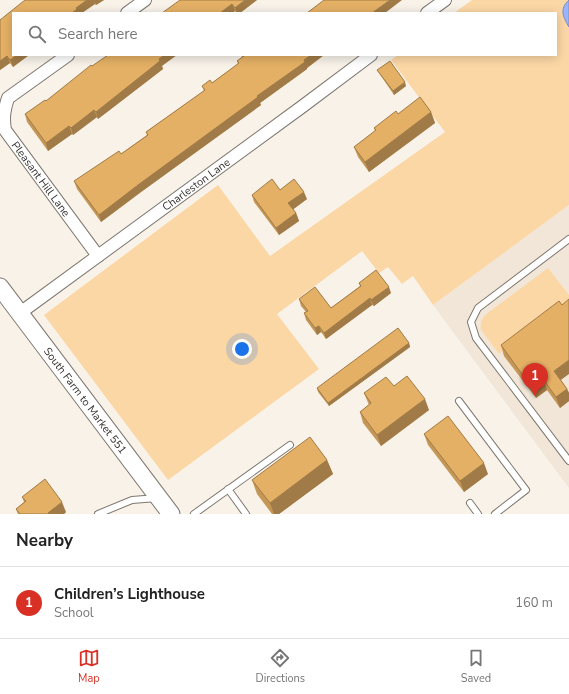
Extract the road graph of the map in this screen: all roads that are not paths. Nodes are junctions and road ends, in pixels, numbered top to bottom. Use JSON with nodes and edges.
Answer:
{"nodes":[{"id":1,"x":145,"y":0,"type":"edge"},
{"id":2,"x":445,"y":0,"type":"edge"},
{"id":3,"x":128,"y":12,"type":"edge"},
{"id":4,"x":428,"y":12,"type":"edge"},
{"id":5,"x":67,"y":56,"type":"edge"},
{"id":6,"x":370,"y":56,"type":"edge"},
{"id":7,"x":569,"y":239,"type":"edge"},
{"id":8,"x":98,"y":256,"type":"junction"},
{"id":9,"x":0,"y":287,"type":"edge"},
{"id":10,"x":20,"y":313,"type":"junction"},
{"id":11,"x":459,"y":401,"type":"dead end"},
{"id":12,"x":290,"y":445,"type":"dead end"},
{"id":13,"x":569,"y":461,"type":"edge"},
{"id":14,"x":228,"y":489,"type":"junction"},
{"id":15,"x":158,"y":497,"type":"junction"},
{"id":16,"x":470,"y":503,"type":"dead end"},
{"id":17,"x":98,"y":514,"type":"edge"},
{"id":18,"x":170,"y":514,"type":"edge"},
{"id":19,"x":194,"y":514,"type":"edge"},
{"id":20,"x":246,"y":514,"type":"edge"},
{"id":21,"x":478,"y":514,"type":"edge"},
{"id":22,"x":495,"y":514,"type":"edge"}],
"edges":[{"from":1,"to":3,"type":"street"},
{"from":2,"to":4,"type":"street"},
{"from":5,"to":8,"type":"street","name":"Pleasant Hill Lane"},
{"from":6,"to":8,"type":"street","name":"Charleston Lane"},
{"from":7,"to":13,"type":"lane"},
{"from":8,"to":10,"type":"street","name":"Charleston Lane"},
{"from":9,"to":10,"type":"main road","name":"South Farm to Market 551"},
{"from":10,"to":15,"type":"main road","name":"South Farm to Market 551"},
{"from":11,"to":22,"type":"lane"},
{"from":12,"to":14,"type":"lane"},
{"from":14,"to":19,"type":"lane"},
{"from":14,"to":20,"type":"lane"},
{"from":15,"to":17,"type":"lane"},
{"from":15,"to":18,"type":"main road","name":"South Farm to Market 551"},
{"from":16,"to":21,"type":"lane"}]}
